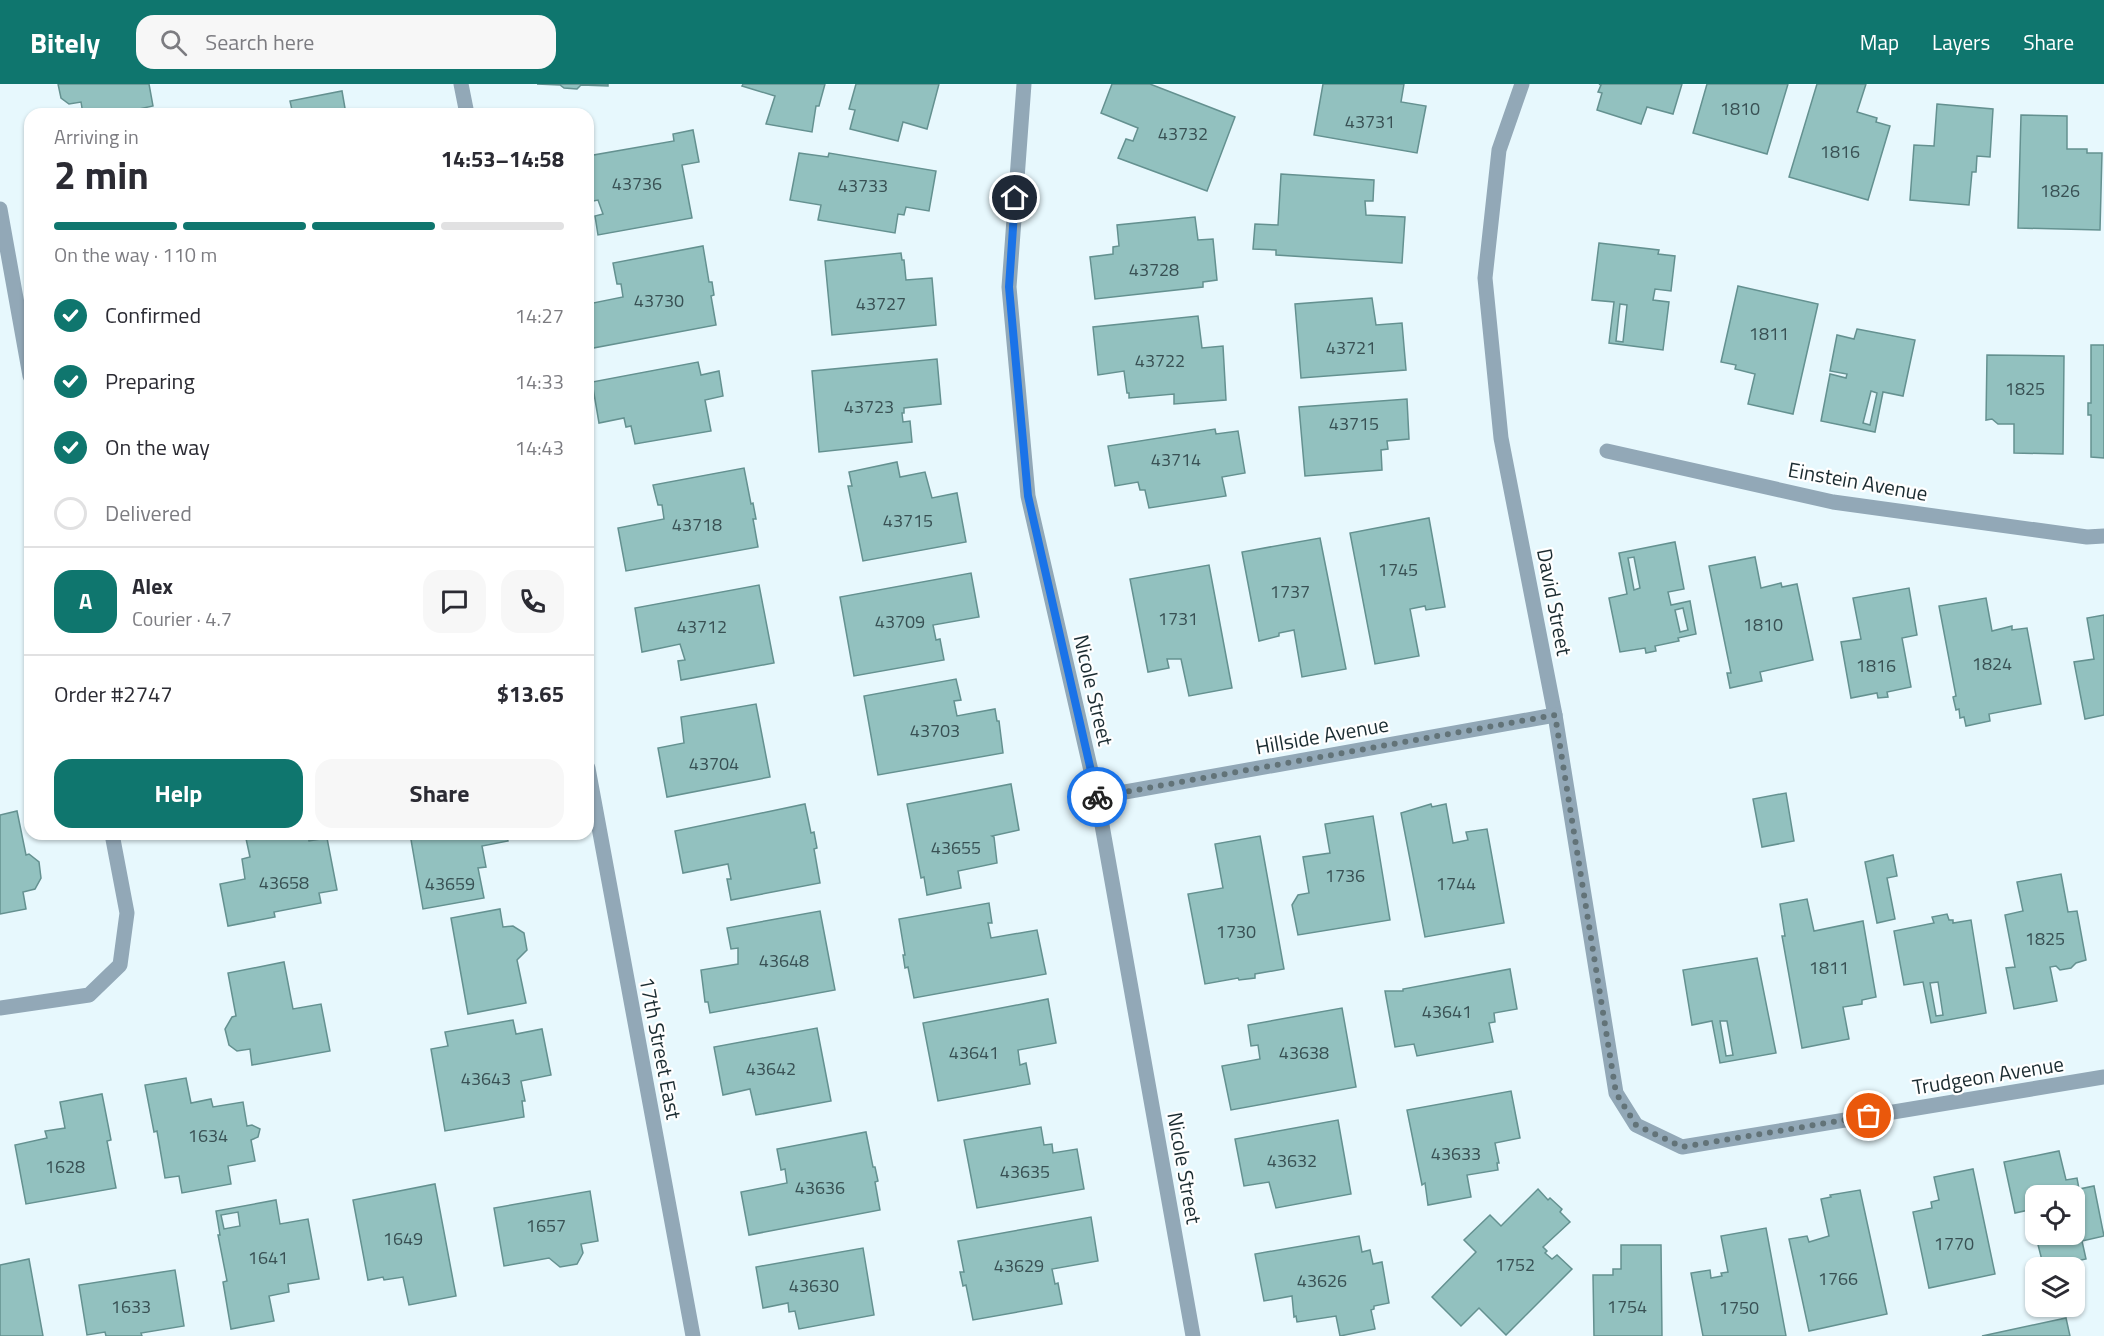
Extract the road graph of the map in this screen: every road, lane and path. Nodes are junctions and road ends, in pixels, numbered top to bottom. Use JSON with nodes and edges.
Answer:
{"nodes":[{"id":1,"x":461,"y":84,"type":"edge"},
{"id":2,"x":1024,"y":84,"type":"edge"},
{"id":3,"x":1522,"y":84,"type":"edge"},
{"id":4,"x":466,"y":108,"type":"edge"},
{"id":5,"x":0,"y":209,"type":"edge"},
{"id":6,"x":24,"y":343,"type":"edge"},
{"id":7,"x":1607,"y":451,"type":"dead end"},
{"id":8,"x":2104,"y":536,"type":"edge"},
{"id":9,"x":1555,"y":715,"type":"junction"},
{"id":10,"x":1097,"y":797,"type":"junction"},
{"id":11,"x":594,"y":801,"type":"edge"},
{"id":12,"x":113,"y":840,"type":"edge"},
{"id":13,"x":0,"y":1008,"type":"edge"},
{"id":14,"x":2104,"y":1077,"type":"edge"},
{"id":15,"x":1636,"y":1125,"type":"joint"},
{"id":16,"x":690,"y":1335,"type":"edge"},
{"id":17,"x":1193,"y":1336,"type":"edge"}],
"edges":[{"from":1,"to":4,"type":"street"},
{"from":2,"to":10,"type":"street","name":"Nicole Street"},
{"from":3,"to":9,"type":"street","name":"David Street"},
{"from":5,"to":6,"type":"street"},
{"from":7,"to":8,"type":"street","name":"Einstein Avenue"},
{"from":9,"to":10,"type":"street","name":"Hillside Avenue"},
{"from":9,"to":15,"type":"street","name":"David Street"},
{"from":10,"to":17,"type":"street","name":"Nicole Street"},
{"from":11,"to":16,"type":"street","name":"17th Street East"},
{"from":12,"to":13,"type":"street"},
{"from":14,"to":15,"type":"street","name":"Trudgeon Avenue"}]}
